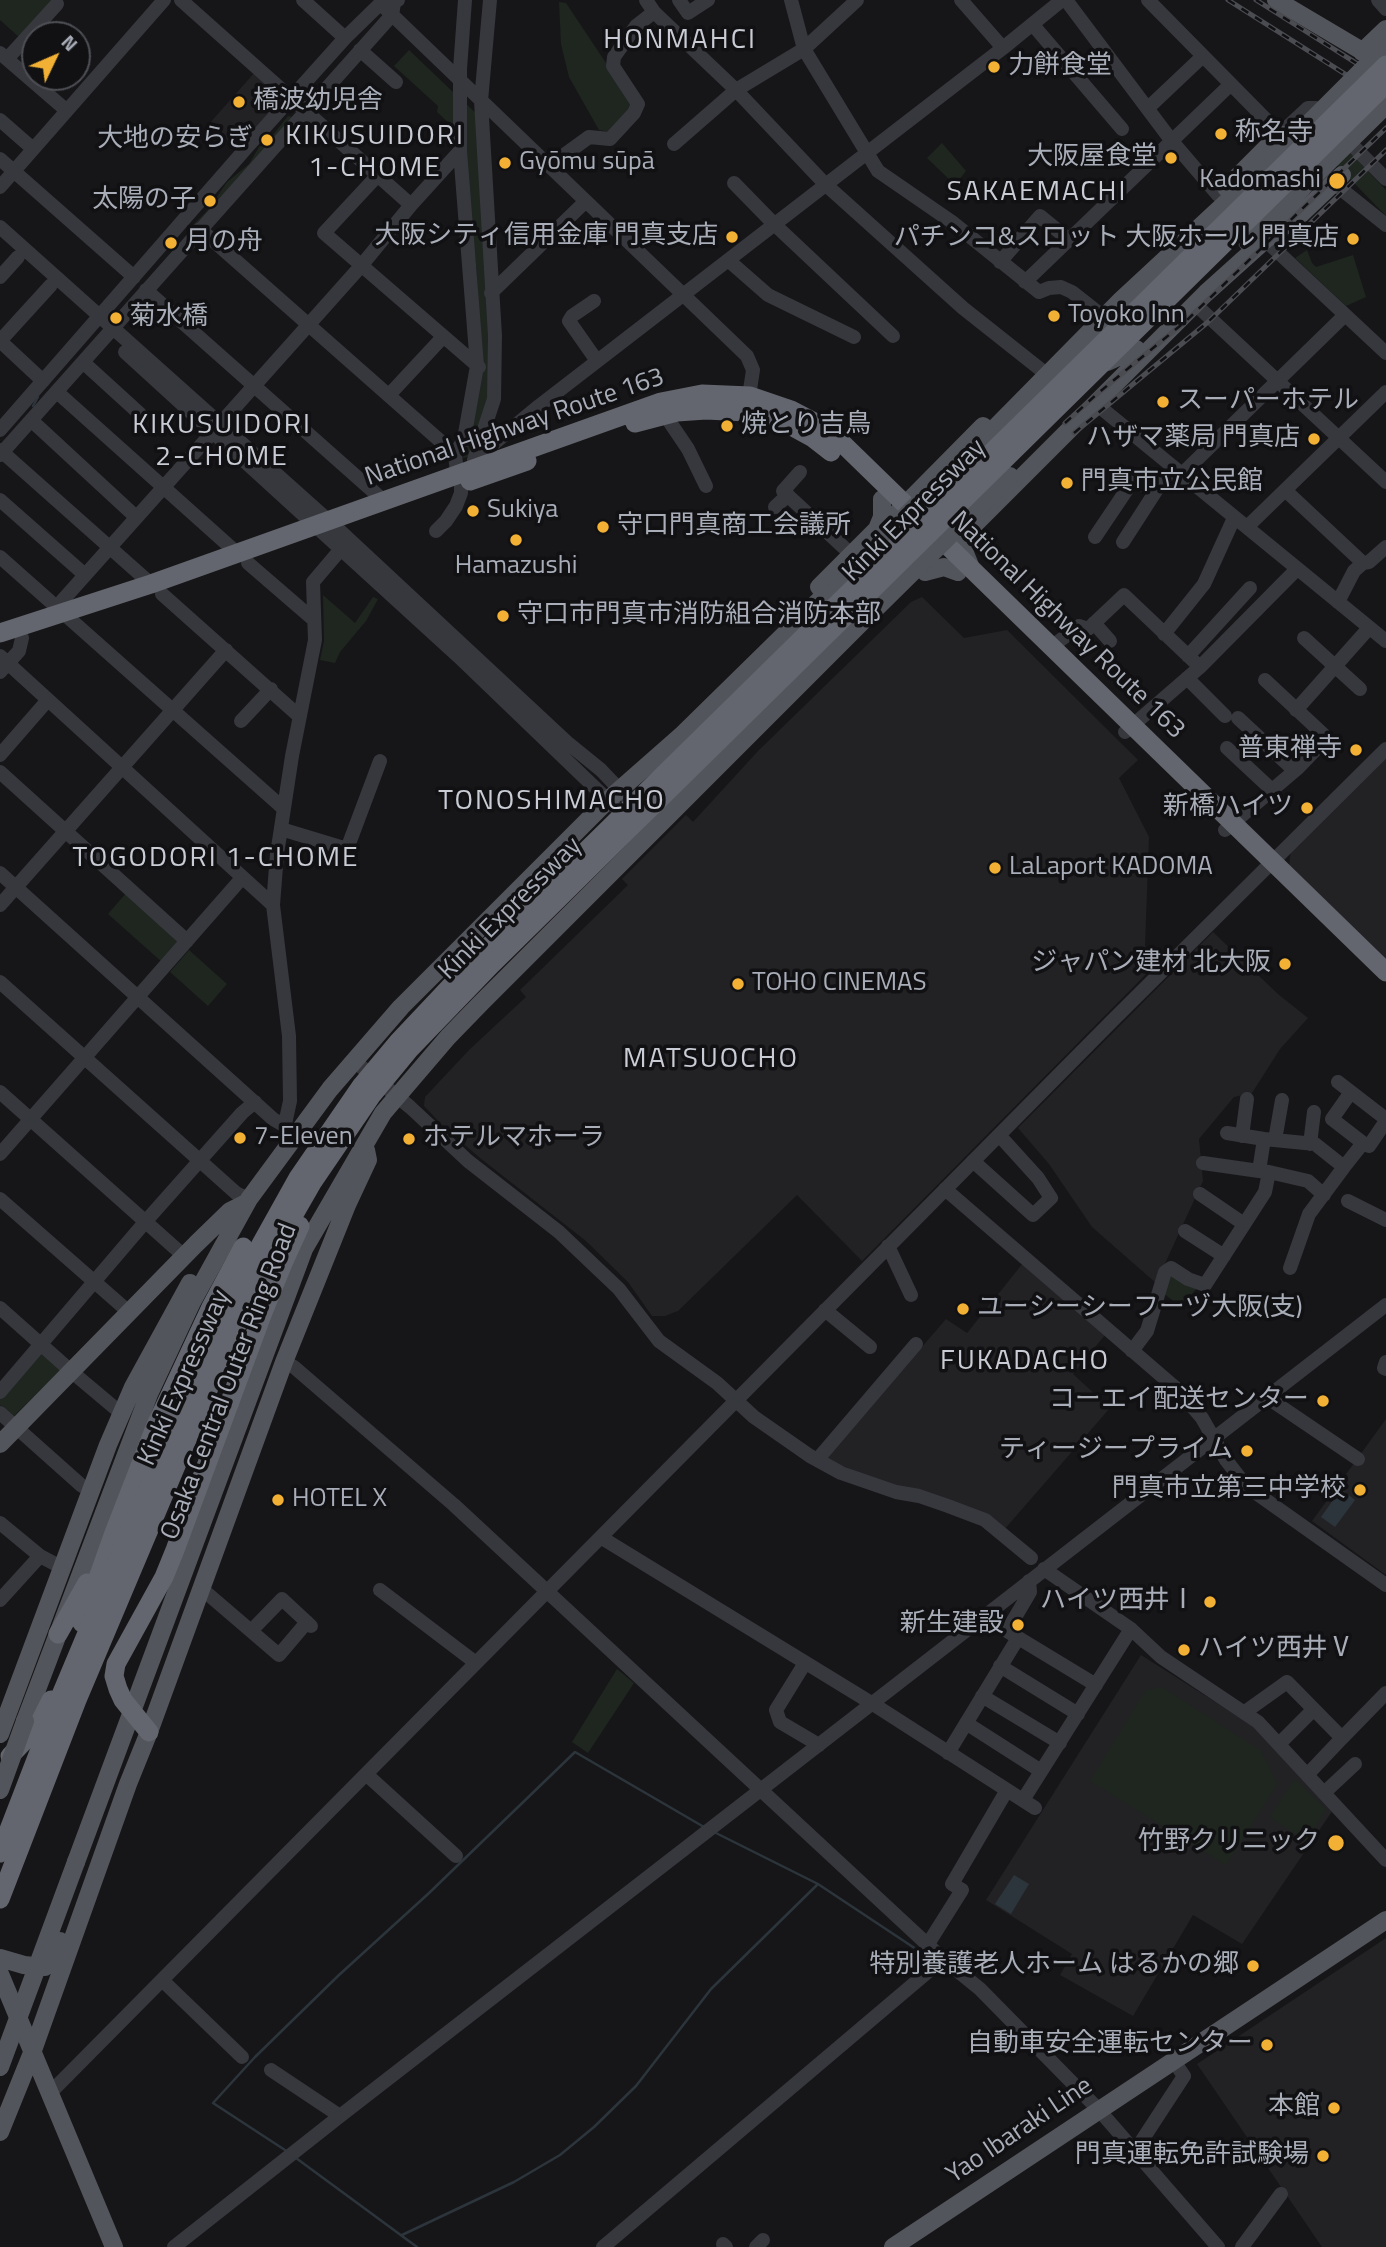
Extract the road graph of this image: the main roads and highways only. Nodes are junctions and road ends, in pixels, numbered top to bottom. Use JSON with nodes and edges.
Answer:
{"nodes":[{"id":1,"x":1276,"y":0,"type":"edge"},
{"id":2,"x":1386,"y":29,"type":"edge"},
{"id":3,"x":1386,"y":46,"type":"edge"},
{"id":4,"x":1362,"y":52,"type":"junction"},
{"id":5,"x":1386,"y":65,"type":"edge"},
{"id":6,"x":1386,"y":84,"type":"edge"},
{"id":7,"x":1386,"y":105,"type":"edge"},
{"id":8,"x":1285,"y":129,"type":"road end"},
{"id":9,"x":1338,"y":179,"type":"road end"},
{"id":10,"x":1245,"y":244,"type":"junction"},
{"id":11,"x":1121,"y":300,"type":"junction"},
{"id":12,"x":1197,"y":302,"type":"junction"},
{"id":13,"x":1091,"y":333,"type":"junction"},
{"id":14,"x":1142,"y":343,"type":"junction"},
{"id":15,"x":748,"y":404,"type":"junction"},
{"id":16,"x":464,"y":469,"type":"junction"},
{"id":17,"x":874,"y":476,"type":"junction"},
{"id":18,"x":926,"y":482,"type":"junction"},
{"id":19,"x":882,"y":499,"type":"junction"},
{"id":20,"x":923,"y":530,"type":"junction"},
{"id":21,"x":329,"y":532,"type":"junction"},
{"id":22,"x":925,"y":572,"type":"junction"},
{"id":23,"x":965,"y":572,"type":"junction"},
{"id":24,"x":68,"y":618,"type":"junction"},
{"id":25,"x":0,"y":633,"type":"edge"},
{"id":26,"x":2,"y":660,"type":"edge"},
{"id":27,"x":1129,"y":729,"type":"junction"},
{"id":28,"x":683,"y":734,"type":"junction"},
{"id":29,"x":748,"y":736,"type":"junction"},
{"id":30,"x":662,"y":752,"type":"junction"},
{"id":31,"x":634,"y":816,"type":"road end"},
{"id":32,"x":1269,"y":865,"type":"junction"},
{"id":33,"x":481,"y":954,"type":"junction"},
{"id":34,"x":445,"y":961,"type":"junction"},
{"id":35,"x":1386,"y":972,"type":"edge"},
{"id":36,"x":1386,"y":986,"type":"edge"},
{"id":37,"x":409,"y":1050,"type":"junction"},
{"id":38,"x":365,"y":1143,"type":"junction"},
{"id":39,"x":248,"y":1201,"type":"junction"},
{"id":40,"x":236,"y":1220,"type":"junction"},
{"id":41,"x":156,"y":1287,"type":"junction"},
{"id":42,"x":176,"y":1307,"type":"junction"},
{"id":43,"x":262,"y":1425,"type":"junction"},
{"id":44,"x":0,"y":1444,"type":"edge"},
{"id":45,"x":114,"y":1533,"type":"junction"},
{"id":46,"x":171,"y":1609,"type":"junction"},
{"id":47,"x":58,"y":1633,"type":"junction"},
{"id":48,"x":131,"y":1710,"type":"junction"},
{"id":49,"x":149,"y":1732,"type":"junction"},
{"id":50,"x":0,"y":1734,"type":"edge"},
{"id":51,"x":0,"y":1768,"type":"edge"},
{"id":52,"x":128,"y":1784,"type":"junction"},
{"id":53,"x":0,"y":1790,"type":"edge"},
{"id":54,"x":0,"y":1853,"type":"edge"},
{"id":55,"x":0,"y":1899,"type":"edge"},
{"id":56,"x":1386,"y":1920,"type":"edge"},
{"id":57,"x":0,"y":1958,"type":"edge"},
{"id":58,"x":0,"y":1975,"type":"edge"},
{"id":59,"x":32,"y":2053,"type":"junction"},
{"id":60,"x":0,"y":2067,"type":"edge"},
{"id":61,"x":0,"y":2132,"type":"edge"},
{"id":62,"x":114,"y":2247,"type":"edge"},
{"id":63,"x":893,"y":2247,"type":"edge"}],
"edges":[{"from":1,"to":4,"type":"main road"},
{"from":2,"to":4,"type":"main road"},
{"from":3,"to":11,"type":"main road","name":"Osaka Central Outer Ring Road","bridge":true},
{"from":4,"to":5,"type":"main road"},
{"from":5,"to":33,"type":"highway","name":"Kinki Expressway","bridge":true},
{"from":6,"to":37,"type":"highway","name":"Kinki Expressway","bridge":true},
{"from":7,"to":10,"type":"main road","name":"Osaka Central Outer Ring Road","bridge":true},
{"from":8,"to":11,"type":"main road"},
{"from":9,"to":12,"type":"main road"},
{"from":10,"to":12,"type":"main road"},
{"from":10,"to":14,"type":"main road","name":"Osaka Central Outer Ring Road"},
{"from":11,"to":13,"type":"main road","name":"Osaka Central Outer Ring Road"},
{"from":12,"to":14,"type":"main road"},
{"from":12,"to":23,"type":"main road"},
{"from":13,"to":18,"type":"main road"},
{"from":13,"to":20,"type":"main road"},
{"from":13,"to":28,"type":"main road","name":"Osaka Central Outer Ring Road","bridge":true},
{"from":14,"to":20,"type":"main road"},
{"from":14,"to":29,"type":"main road","name":"Osaka Central Outer Ring Road","bridge":true},
{"from":15,"to":16,"type":"highway","name":"National Highway Route 163"},
{"from":15,"to":16,"type":"highway","name":"National Highway Route 163"},
{"from":15,"to":17,"type":"highway","name":"National Highway Route 163"},
{"from":15,"to":19,"type":"highway","name":"National Highway Route 163"},
{"from":16,"to":21,"type":"highway","name":"National Highway Route 163"},
{"from":16,"to":21,"type":"highway","name":"National Highway Route 163"},
{"from":17,"to":18,"type":"main road"},
{"from":17,"to":20,"type":"highway","name":"National Highway Route 163"},
{"from":18,"to":20,"type":"main road"},
{"from":19,"to":20,"type":"highway","name":"National Highway Route 163"},
{"from":19,"to":30,"type":"main road"},
{"from":20,"to":22,"type":"main road"},
{"from":20,"to":23,"type":"highway","name":"National Highway Route 163"},
{"from":20,"to":28,"type":"main road"},
{"from":20,"to":29,"type":"main road"},
{"from":21,"to":24,"type":"highway","name":"National Highway Route 163"},
{"from":22,"to":23,"type":"main road"},
{"from":22,"to":29,"type":"main road"},
{"from":23,"to":27,"type":"highway","name":"National Highway Route 163"},
{"from":23,"to":27,"type":"highway","name":"National Highway Route 163"},
{"from":24,"to":25,"type":"highway","name":"National Highway Route 163"},
{"from":24,"to":26,"type":"highway","name":"National Highway Route 163"},
{"from":27,"to":32,"type":"highway","name":"National Highway Route 163"},
{"from":28,"to":30,"type":"main road","name":"Osaka Central Outer Ring Road"},
{"from":29,"to":38,"type":"main road","name":"Osaka Central Outer Ring Road"},
{"from":30,"to":34,"type":"main road","name":"Osaka Central Outer Ring Road"},
{"from":31,"to":34,"type":"main road"},
{"from":32,"to":35,"type":"highway","name":"National Highway Route 163"},
{"from":32,"to":36,"type":"highway","name":"National Highway Route 163"},
{"from":33,"to":45,"type":"highway","bridge":true},
{"from":33,"to":54,"type":"highway","name":"Kinki Expressway","bridge":true},
{"from":34,"to":39,"type":"main road","name":"Osaka Central Outer Ring Road"},
{"from":37,"to":48,"type":"highway","bridge":true},
{"from":37,"to":55,"type":"highway","name":"Kinki Expressway","bridge":true},
{"from":38,"to":43,"type":"main road"},
{"from":38,"to":46,"type":"main road","name":"Osaka Central Outer Ring Road"},
{"from":39,"to":40,"type":"main road","name":"Osaka Central Outer Ring Road"},
{"from":39,"to":41,"type":"main road"},
{"from":40,"to":42,"type":"main road"},
{"from":40,"to":47,"type":"main road","name":"Osaka Central Outer Ring Road"},
{"from":41,"to":42,"type":"main road"},
{"from":41,"to":44,"type":"main road"},
{"from":42,"to":50,"type":"main road"},
{"from":43,"to":46,"type":"main road"},
{"from":43,"to":49,"type":"main road"},
{"from":45,"to":47,"type":"highway"},
{"from":45,"to":51,"type":"highway"},
{"from":46,"to":48,"type":"main road","name":"Osaka Central Outer Ring Road"},
{"from":47,"to":53,"type":"main road","name":"Osaka Central Outer Ring Road","bridge":true},
{"from":48,"to":49,"type":"highway"},
{"from":48,"to":60,"type":"main road","name":"Osaka Central Outer Ring Road","bridge":true},
{"from":49,"to":52,"type":"main road"},
{"from":52,"to":57,"type":"main road"},
{"from":52,"to":59,"type":"main road"},
{"from":56,"to":63,"type":"main road","name":"Yao Ibaraki Line"},
{"from":58,"to":59,"type":"main road"},
{"from":59,"to":61,"type":"main road"},
{"from":59,"to":62,"type":"main road"}]}
